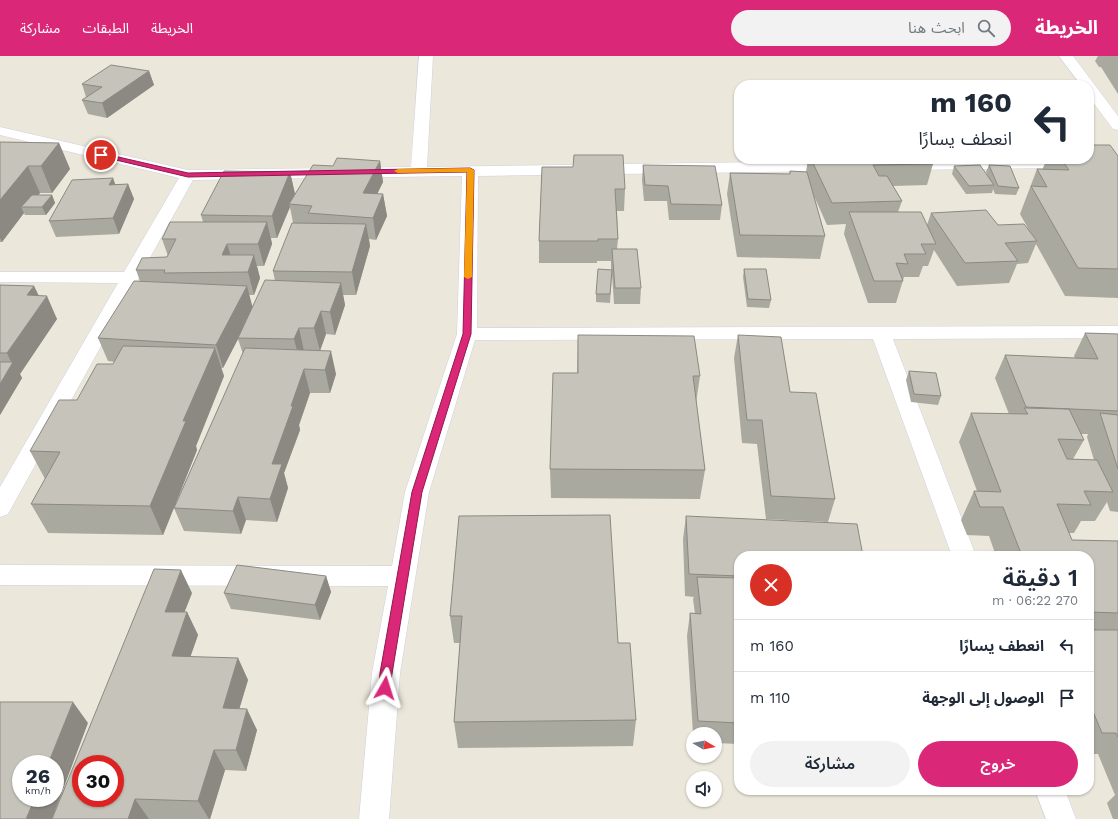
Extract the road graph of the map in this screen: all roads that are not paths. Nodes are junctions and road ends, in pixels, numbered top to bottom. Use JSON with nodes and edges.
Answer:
{"nodes":[{"id":1,"x":426,"y":56,"type":"edge"},
{"id":2,"x":1066,"y":56,"type":"edge"},
{"id":3,"x":1084,"y":80,"type":"edge"},
{"id":4,"x":1094,"y":94,"type":"edge"},
{"id":5,"x":1118,"y":126,"type":"edge"},
{"id":6,"x":0,"y":131,"type":"edge"},
{"id":7,"x":1094,"y":162,"type":"edge"},
{"id":8,"x":1118,"y":162,"type":"edge"},
{"id":9,"x":963,"y":164,"type":"edge"},
{"id":10,"x":854,"y":165,"type":"edge"},
{"id":11,"x":886,"y":165,"type":"edge"},
{"id":12,"x":470,"y":170,"type":"junction"},
{"id":13,"x":419,"y":171,"type":"junction"},
{"id":14,"x":188,"y":175,"type":"junction"},
{"id":15,"x":0,"y":277,"type":"edge"},
{"id":16,"x":130,"y":278,"type":"junction"},
{"id":17,"x":1118,"y":332,"type":"edge"},
{"id":18,"x":881,"y":333,"type":"junction"},
{"id":19,"x":467,"y":334,"type":"junction"},
{"id":20,"x":0,"y":508,"type":"edge"},
{"id":21,"x":962,"y":551,"type":"edge"},
{"id":22,"x":0,"y":575,"type":"edge"},
{"id":23,"x":402,"y":576,"type":"junction"},
{"id":24,"x":1052,"y":795,"type":"edge"},
{"id":25,"x":374,"y":819,"type":"edge"},
{"id":26,"x":1061,"y":819,"type":"edge"}],
"edges":[{"from":1,"to":13,"type":"street"},
{"from":2,"to":3,"type":"street"},
{"from":4,"to":5,"type":"street"},
{"from":6,"to":14,"type":"street"},
{"from":7,"to":8,"type":"street"},
{"from":9,"to":11,"type":"street"},
{"from":10,"to":12,"type":"street"},
{"from":12,"to":13,"type":"street"},
{"from":12,"to":19,"type":"street"},
{"from":13,"to":14,"type":"street"},
{"from":14,"to":16,"type":"street"},
{"from":15,"to":16,"type":"street"},
{"from":16,"to":20,"type":"street"},
{"from":17,"to":18,"type":"street"},
{"from":18,"to":19,"type":"street"},
{"from":18,"to":21,"type":"street"},
{"from":19,"to":23,"type":"street"},
{"from":22,"to":23,"type":"street"},
{"from":23,"to":25,"type":"street"},
{"from":24,"to":26,"type":"street"}]}
